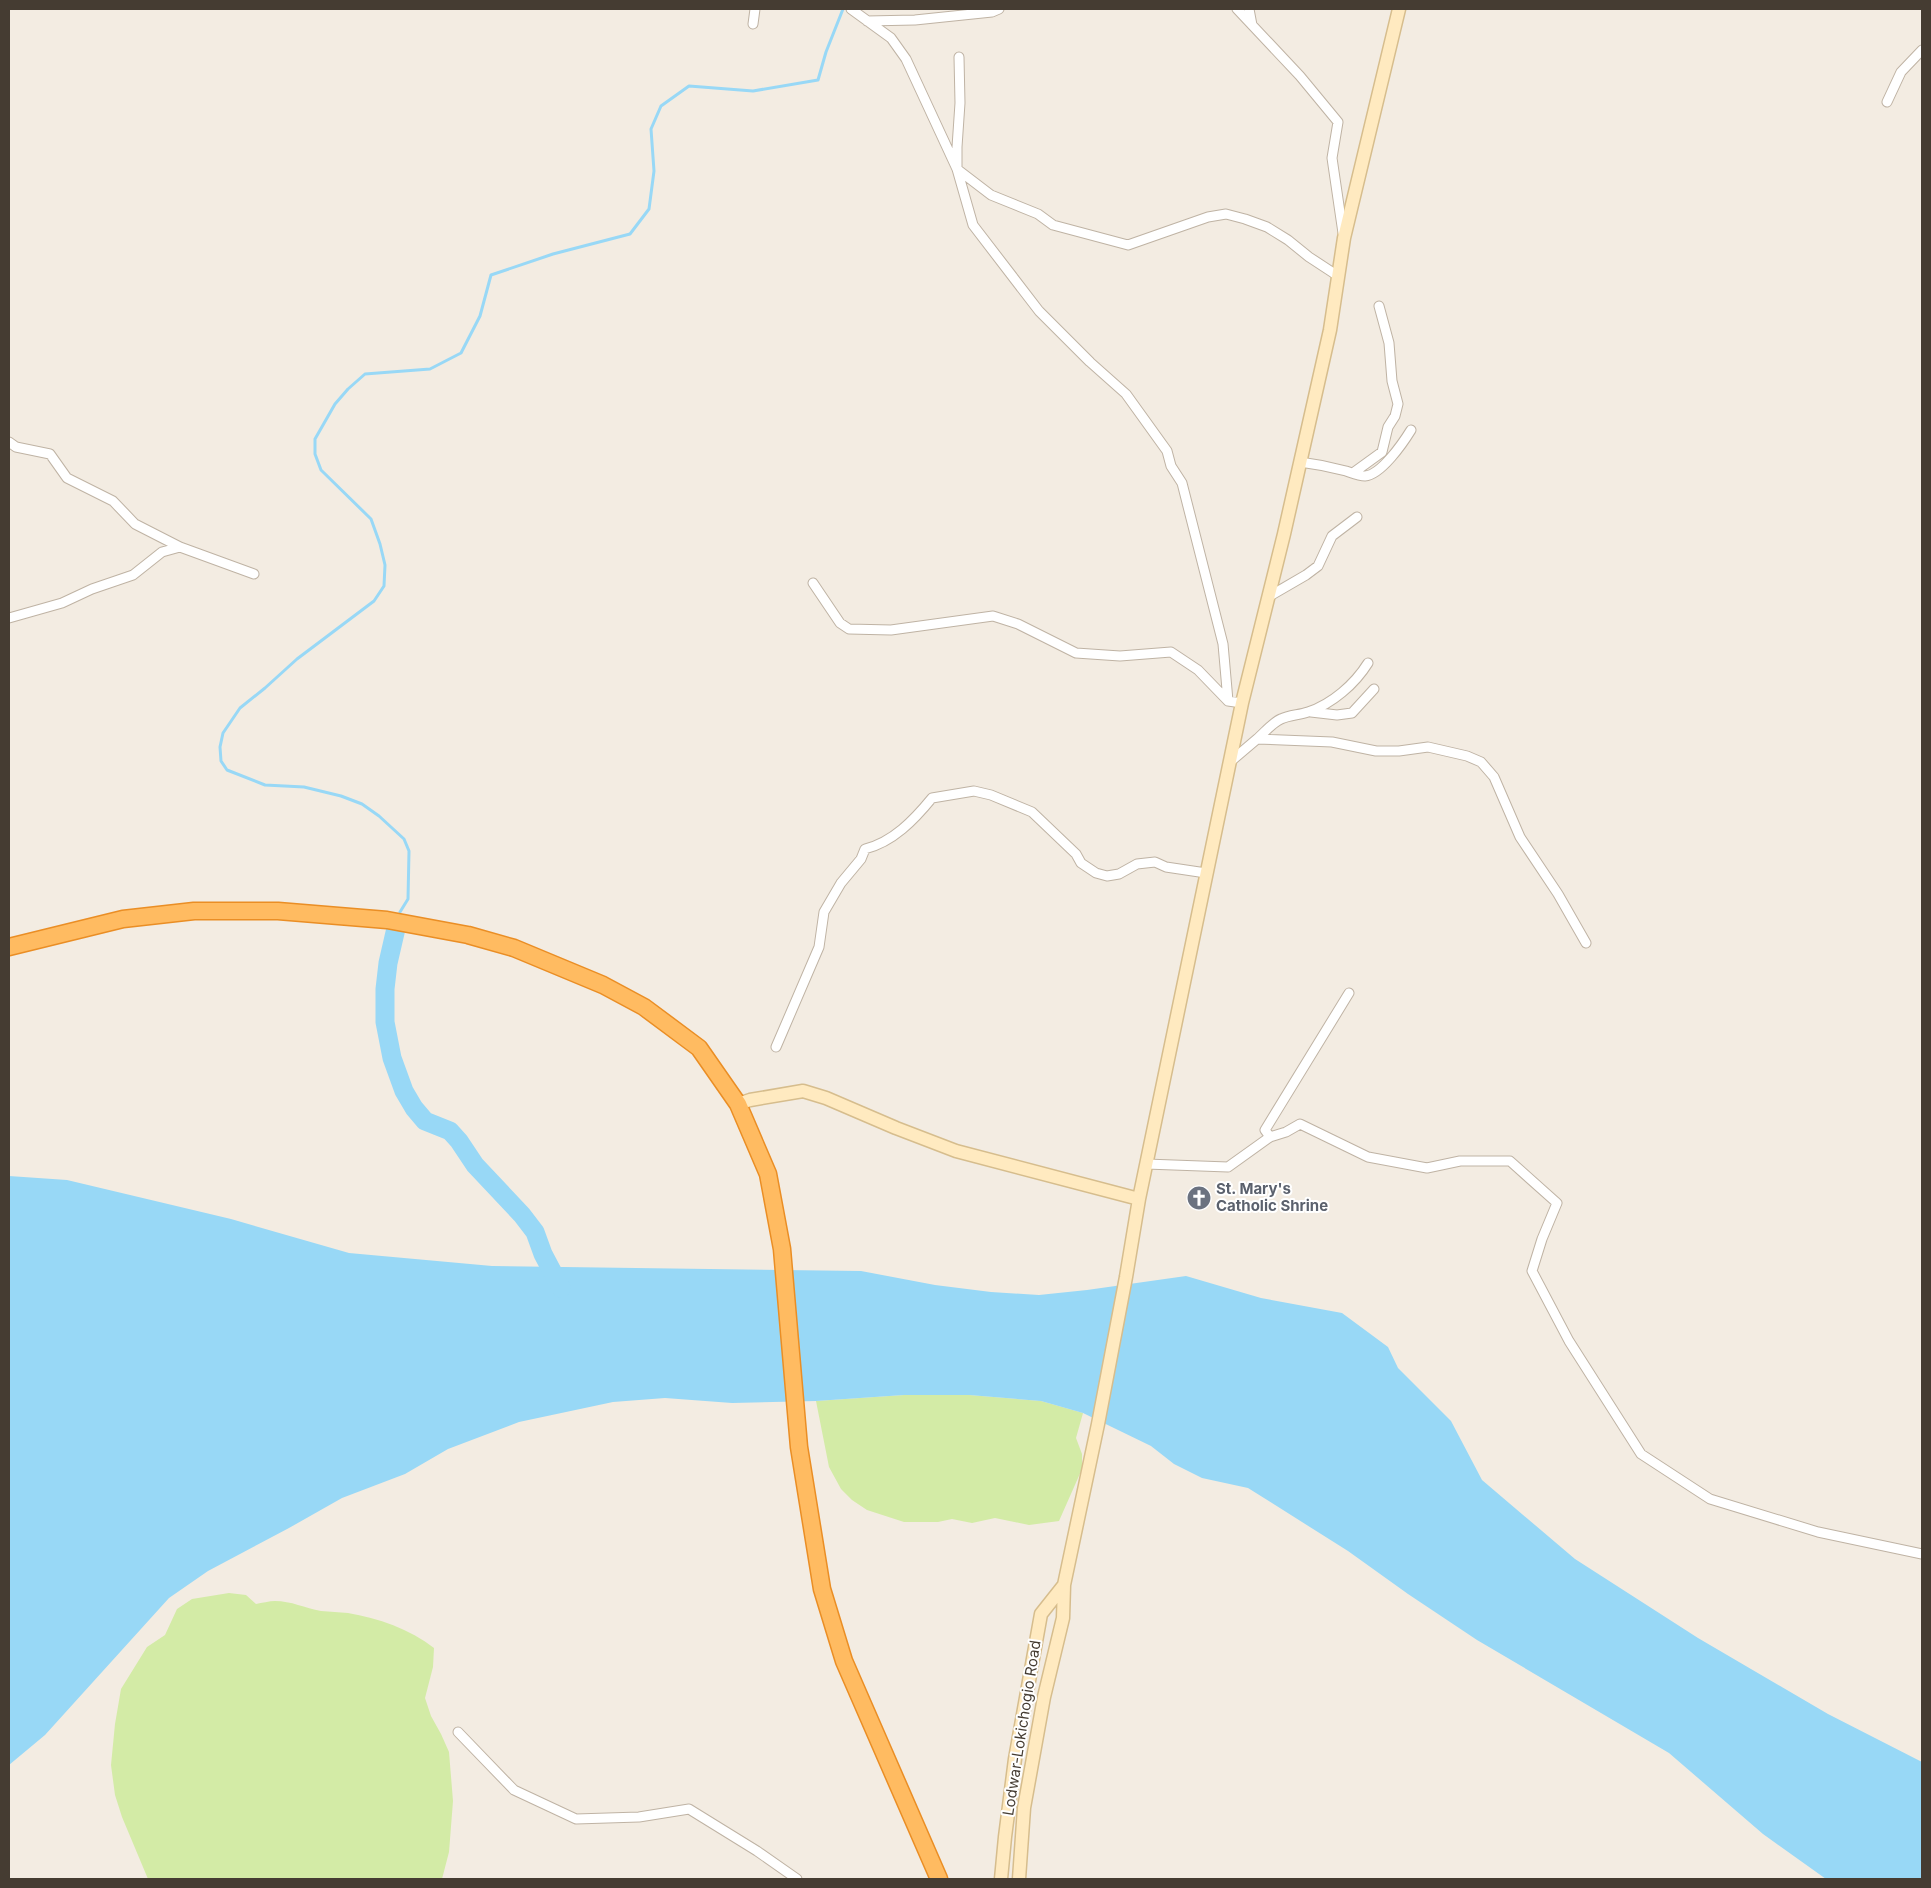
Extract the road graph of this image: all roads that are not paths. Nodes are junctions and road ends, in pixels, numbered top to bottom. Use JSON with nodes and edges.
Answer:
{"nodes":[{"id":1,"x":755,"y":9,"type":"edge"},
{"id":2,"x":852,"y":9,"type":"edge"},
{"id":3,"x":999,"y":9,"type":"edge"},
{"id":4,"x":1237,"y":9,"type":"edge"},
{"id":5,"x":1249,"y":9,"type":"edge"},
{"id":6,"x":1400,"y":9,"type":"edge"},
{"id":7,"x":867,"y":21,"type":"junction"},
{"id":8,"x":753,"y":24,"type":"dead end"},
{"id":9,"x":1252,"y":25,"type":"junction"},
{"id":10,"x":1922,"y":50,"type":"edge"},
{"id":11,"x":959,"y":57,"type":"dead end"},
{"id":12,"x":1887,"y":102,"type":"dead end"},
{"id":13,"x":957,"y":169,"type":"junction"},
{"id":14,"x":1344,"y":238,"type":"junction"},
{"id":15,"x":1338,"y":276,"type":"junction"},
{"id":16,"x":1379,"y":306,"type":"dead end"},
{"id":17,"x":1411,"y":430,"type":"dead end"},
{"id":18,"x":9,"y":442,"type":"edge"},
{"id":19,"x":1300,"y":462,"type":"junction"},
{"id":20,"x":1353,"y":473,"type":"junction"},
{"id":21,"x":1357,"y":517,"type":"dead end"},
{"id":22,"x":180,"y":547,"type":"junction"},
{"id":23,"x":254,"y":574,"type":"dead end"},
{"id":24,"x":813,"y":583,"type":"dead end"},
{"id":25,"x":1268,"y":598,"type":"junction"},
{"id":26,"x":9,"y":618,"type":"edge"},
{"id":27,"x":1368,"y":663,"type":"dead end"},
{"id":28,"x":1374,"y":689,"type":"dead end"},
{"id":29,"x":1228,"y":701,"type":"junction"},
{"id":30,"x":1242,"y":703,"type":"junction"},
{"id":31,"x":1308,"y":712,"type":"junction"},
{"id":32,"x":1257,"y":739,"type":"junction"},
{"id":33,"x":1230,"y":762,"type":"junction"},
{"id":34,"x":1206,"y":873,"type":"junction"},
{"id":35,"x":1586,"y":943,"type":"dead end"},
{"id":36,"x":9,"y":947,"type":"edge"},
{"id":37,"x":1349,"y":993,"type":"dead end"},
{"id":38,"x":776,"y":1047,"type":"dead end"},
{"id":39,"x":738,"y":1104,"type":"junction"},
{"id":40,"x":1270,"y":1137,"type":"junction"},
{"id":41,"x":1146,"y":1164,"type":"junction"},
{"id":42,"x":1139,"y":1199,"type":"junction"},
{"id":43,"x":1922,"y":1554,"type":"edge"},
{"id":44,"x":1064,"y":1585,"type":"junction"},
{"id":45,"x":458,"y":1732,"type":"dead end"},
{"id":46,"x":938,"y":1876,"type":"edge"},
{"id":47,"x":797,"y":1879,"type":"edge"},
{"id":48,"x":1001,"y":1879,"type":"edge"},
{"id":49,"x":1019,"y":1879,"type":"edge"}],
"edges":[{"from":1,"to":8,"type":"street"},
{"from":2,"to":7,"type":"street"},
{"from":3,"to":7,"type":"street"},
{"from":4,"to":9,"type":"street"},
{"from":5,"to":9,"type":"street"},
{"from":6,"to":14,"type":"main road"},
{"from":7,"to":13,"type":"street"},
{"from":9,"to":14,"type":"street"},
{"from":10,"to":12,"type":"street"},
{"from":11,"to":13,"type":"street"},
{"from":13,"to":15,"type":"street"},
{"from":13,"to":29,"type":"street"},
{"from":14,"to":15,"type":"main road"},
{"from":15,"to":19,"type":"main road"},
{"from":16,"to":20,"type":"street"},
{"from":17,"to":20,"type":"street"},
{"from":18,"to":22,"type":"street"},
{"from":19,"to":20,"type":"street"},
{"from":19,"to":25,"type":"main road"},
{"from":21,"to":25,"type":"street"},
{"from":22,"to":23,"type":"street"},
{"from":22,"to":26,"type":"street"},
{"from":24,"to":29,"type":"street"},
{"from":25,"to":30,"type":"main road"},
{"from":27,"to":31,"type":"street"},
{"from":28,"to":31,"type":"street"},
{"from":29,"to":30,"type":"street"},
{"from":30,"to":33,"type":"main road"},
{"from":31,"to":32,"type":"street"},
{"from":32,"to":33,"type":"street"},
{"from":32,"to":35,"type":"street"},
{"from":33,"to":34,"type":"main road"},
{"from":34,"to":38,"type":"street"},
{"from":34,"to":41,"type":"main road"},
{"from":36,"to":39,"type":"highway"},
{"from":37,"to":40,"type":"street"},
{"from":39,"to":42,"type":"main road"},
{"from":39,"to":46,"type":"highway"},
{"from":40,"to":41,"type":"street"},
{"from":40,"to":43,"type":"street"},
{"from":41,"to":42,"type":"main road"},
{"from":42,"to":44,"type":"main road","name":"Lodwar-Lokichogio Road"},
{"from":44,"to":48,"type":"main road","name":"Lodwar-Lokichogio Road"},
{"from":44,"to":49,"type":"main road","name":"Lodwar-Lokichogio Road"},
{"from":45,"to":47,"type":"street"}]}
